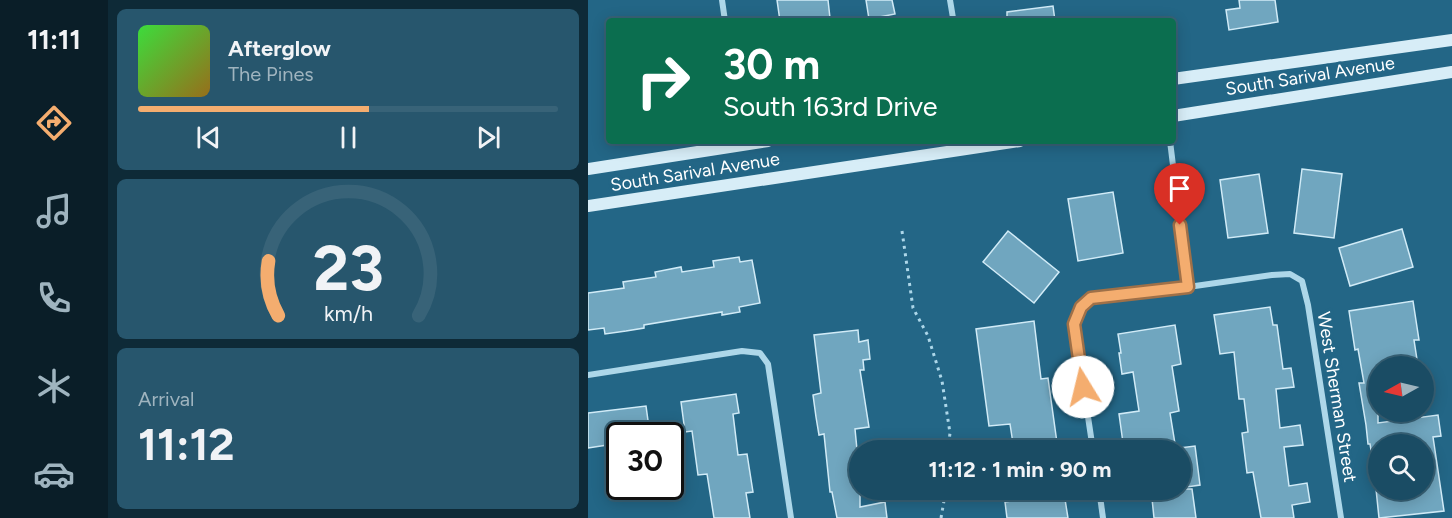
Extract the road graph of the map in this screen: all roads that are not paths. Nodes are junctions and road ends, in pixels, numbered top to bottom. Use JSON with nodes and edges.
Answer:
{"nodes":[{"id":1,"x":722,"y":0,"type":"edge"},
{"id":2,"x":950,"y":0,"type":"edge"},
{"id":3,"x":725,"y":18,"type":"edge"},
{"id":4,"x":952,"y":18,"type":"dead end"},
{"id":5,"x":1452,"y":40,"type":"edge"},
{"id":6,"x":1452,"y":72,"type":"edge"},
{"id":7,"x":1176,"y":79,"type":"edge"},
{"id":8,"x":1176,"y":116,"type":"edge"},
{"id":9,"x":749,"y":144,"type":"edge"},
{"id":10,"x":1000,"y":144,"type":"edge"},
{"id":11,"x":1170,"y":144,"type":"edge"},
{"id":12,"x":588,"y":169,"type":"edge"},
{"id":13,"x":588,"y":206,"type":"edge"},
{"id":14,"x":1188,"y":287,"type":"junction"},
{"id":15,"x":588,"y":375,"type":"edge"},
{"id":16,"x":1091,"y":440,"type":"edge"},
{"id":17,"x":1101,"y":500,"type":"edge"},
{"id":18,"x":791,"y":518,"type":"edge"},
{"id":19,"x":1103,"y":518,"type":"edge"},
{"id":20,"x":1341,"y":518,"type":"edge"}],
"edges":[{"from":1,"to":3,"type":"street"},
{"from":2,"to":4,"type":"street"},
{"from":5,"to":7,"type":"main road","name":"South Sarival Avenue"},
{"from":6,"to":8,"type":"main road","name":"South Sarival Avenue"},
{"from":9,"to":12,"type":"main road","name":"South Sarival Avenue"},
{"from":10,"to":13,"type":"main road","name":"South Sarival Avenue"},
{"from":11,"to":14,"type":"street"},
{"from":14,"to":16,"type":"street"},
{"from":14,"to":20,"type":"street","name":"West Sherman Street"},
{"from":15,"to":18,"type":"street"},
{"from":17,"to":19,"type":"street"}]}
